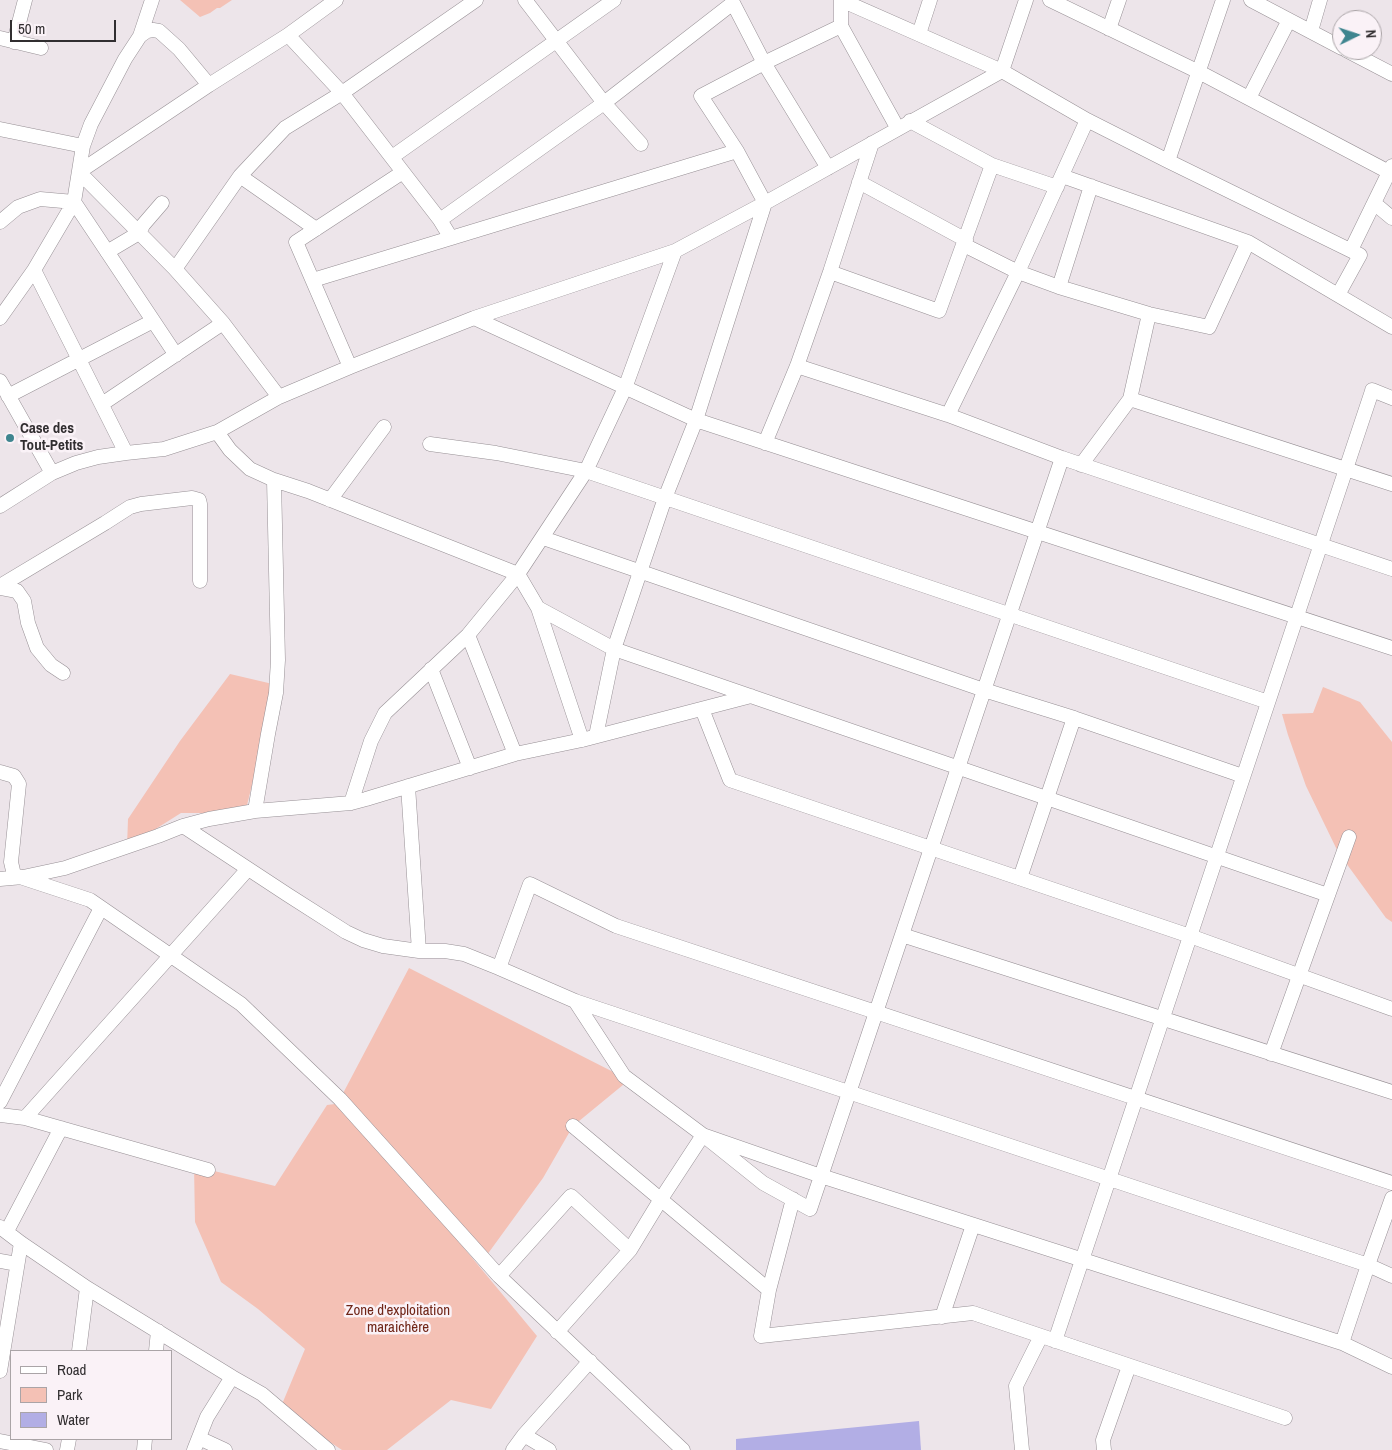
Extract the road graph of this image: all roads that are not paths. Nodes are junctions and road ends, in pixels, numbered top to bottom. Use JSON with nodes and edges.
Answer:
{"nodes":[{"id":1,"x":25,"y":0,"type":"edge"},
{"id":2,"x":152,"y":0,"type":"edge"},
{"id":3,"x":336,"y":0,"type":"edge"},
{"id":4,"x":476,"y":0,"type":"edge"},
{"id":5,"x":524,"y":0,"type":"edge"},
{"id":6,"x":614,"y":0,"type":"edge"},
{"id":7,"x":841,"y":0,"type":"edge"},
{"id":8,"x":930,"y":0,"type":"edge"},
{"id":9,"x":1026,"y":0,"type":"edge"},
{"id":10,"x":1050,"y":0,"type":"edge"},
{"id":11,"x":1119,"y":0,"type":"edge"},
{"id":12,"x":1223,"y":0,"type":"edge"},
{"id":13,"x":1251,"y":0,"type":"edge"},
{"id":14,"x":1320,"y":0,"type":"edge"},
{"id":15,"x":1289,"y":20,"type":"junction"},
{"id":16,"x":842,"y":26,"type":"junction"},
{"id":17,"x":1109,"y":28,"type":"junction"},
{"id":18,"x":1311,"y":31,"type":"junction"},
{"id":19,"x":919,"y":34,"type":"junction"},
{"id":20,"x":288,"y":35,"type":"junction"},
{"id":21,"x":140,"y":36,"type":"junction"},
{"id":22,"x":0,"y":38,"type":"edge"},
{"id":23,"x":556,"y":41,"type":"junction"},
{"id":24,"x":14,"y":42,"type":"junction"},
{"id":25,"x":1332,"y":43,"type":"edge"},
{"id":26,"x":40,"y":48,"type":"dead end"},
{"id":27,"x":1365,"y":60,"type":"edge"},
{"id":28,"x":764,"y":63,"type":"junction"},
{"id":29,"x":1002,"y":71,"type":"junction"},
{"id":30,"x":1199,"y":72,"type":"junction"},
{"id":31,"x":1392,"y":74,"type":"edge"},
{"id":32,"x":209,"y":85,"type":"junction"},
{"id":33,"x":342,"y":93,"type":"junction"},
{"id":34,"x":1249,"y":98,"type":"junction"},
{"id":35,"x":604,"y":102,"type":"junction"},
{"id":36,"x":1087,"y":120,"type":"junction"},
{"id":37,"x":910,"y":122,"type":"junction"},
{"id":38,"x":898,"y":128,"type":"junction"},
{"id":39,"x":0,"y":129,"type":"edge"},
{"id":40,"x":872,"y":143,"type":"junction"},
{"id":41,"x":641,"y":144,"type":"dead end"},
{"id":42,"x":83,"y":146,"type":"junction"},
{"id":43,"x":737,"y":151,"type":"junction"},
{"id":44,"x":392,"y":157,"type":"junction"},
{"id":45,"x":1168,"y":161,"type":"junction"},
{"id":46,"x":992,"y":165,"type":"junction"},
{"id":47,"x":828,"y":168,"type":"junction"},
{"id":48,"x":1390,"y":169,"type":"edge"},
{"id":49,"x":79,"y":172,"type":"junction"},
{"id":50,"x":403,"y":172,"type":"junction"},
{"id":51,"x":240,"y":176,"type":"junction"},
{"id":52,"x":1059,"y":181,"type":"junction"},
{"id":53,"x":859,"y":182,"type":"junction"},
{"id":54,"x":1090,"y":186,"type":"junction"},
{"id":55,"x":74,"y":202,"type":"junction"},
{"id":56,"x":162,"y":203,"type":"dead end"},
{"id":57,"x":765,"y":203,"type":"junction"},
{"id":58,"x":1374,"y":203,"type":"junction"},
{"id":59,"x":1392,"y":218,"type":"edge"},
{"id":60,"x":440,"y":220,"type":"junction"},
{"id":61,"x":0,"y":222,"type":"edge"},
{"id":62,"x":316,"y":229,"type":"junction"},
{"id":63,"x":139,"y":233,"type":"junction"},
{"id":64,"x":451,"y":238,"type":"junction"},
{"id":65,"x":1248,"y":242,"type":"junction"},
{"id":66,"x":965,"y":243,"type":"junction"},
{"id":67,"x":1351,"y":250,"type":"junction"},
{"id":68,"x":107,"y":252,"type":"junction"},
{"id":69,"x":675,"y":252,"type":"junction"},
{"id":70,"x":175,"y":269,"type":"junction"},
{"id":71,"x":34,"y":270,"type":"junction"},
{"id":72,"x":830,"y":272,"type":"junction"},
{"id":73,"x":1018,"y":272,"type":"junction"},
{"id":74,"x":313,"y":280,"type":"junction"},
{"id":75,"x":1059,"y":287,"type":"junction"},
{"id":76,"x":1338,"y":295,"type":"junction"},
{"id":77,"x":1149,"y":314,"type":"junction"},
{"id":78,"x":0,"y":318,"type":"edge"},
{"id":79,"x":474,"y":318,"type":"junction"},
{"id":80,"x":153,"y":321,"type":"junction"},
{"id":81,"x":223,"y":323,"type":"junction"},
{"id":82,"x":1392,"y":327,"type":"edge"},
{"id":83,"x":176,"y":355,"type":"junction"},
{"id":84,"x":79,"y":359,"type":"junction"},
{"id":85,"x":797,"y":366,"type":"junction"},
{"id":86,"x":350,"y":367,"type":"junction"},
{"id":87,"x":0,"y":381,"type":"edge"},
{"id":88,"x":625,"y":388,"type":"junction"},
{"id":89,"x":8,"y":396,"type":"junction"},
{"id":90,"x":279,"y":397,"type":"junction"},
{"id":91,"x":1392,"y":398,"type":"edge"},
{"id":92,"x":1130,"y":399,"type":"junction"},
{"id":93,"x":102,"y":404,"type":"junction"},
{"id":94,"x":948,"y":416,"type":"junction"},
{"id":95,"x":696,"y":420,"type":"junction"},
{"id":96,"x":384,"y":427,"type":"dead end"},
{"id":97,"x":217,"y":432,"type":"junction"},
{"id":98,"x":765,"y":443,"type":"junction"},
{"id":99,"x":430,"y":444,"type":"dead end"},
{"id":100,"x":126,"y":453,"type":"junction"},
{"id":101,"x":1062,"y":458,"type":"junction"},
{"id":102,"x":1081,"y":465,"type":"junction"},
{"id":103,"x":1346,"y":470,"type":"junction"},
{"id":104,"x":586,"y":471,"type":"junction"},
{"id":105,"x":52,"y":473,"type":"junction"},
{"id":106,"x":274,"y":480,"type":"junction"},
{"id":107,"x":1392,"y":484,"type":"edge"},
{"id":108,"x":666,"y":498,"type":"junction"},
{"id":109,"x":330,"y":500,"type":"junction"},
{"id":110,"x":0,"y":506,"type":"edge"},
{"id":111,"x":1037,"y":532,"type":"junction"},
{"id":112,"x":543,"y":538,"type":"junction"},
{"id":113,"x":1320,"y":545,"type":"junction"},
{"id":114,"x":1392,"y":569,"type":"edge"},
{"id":115,"x":640,"y":572,"type":"junction"},
{"id":116,"x":518,"y":574,"type":"junction"},
{"id":117,"x":200,"y":581,"type":"dead end"},
{"id":118,"x":0,"y":587,"type":"edge"},
{"id":119,"x":538,"y":608,"type":"junction"},
{"id":120,"x":1009,"y":615,"type":"junction"},
{"id":121,"x":1296,"y":617,"type":"junction"},
{"id":122,"x":468,"y":635,"type":"junction"},
{"id":123,"x":1392,"y":648,"type":"edge"},
{"id":124,"x":614,"y":649,"type":"junction"},
{"id":125,"x":431,"y":669,"type":"junction"},
{"id":126,"x":63,"y":673,"type":"dead end"},
{"id":127,"x":984,"y":690,"type":"junction"},
{"id":128,"x":751,"y":696,"type":"junction"},
{"id":129,"x":1268,"y":702,"type":"junction"},
{"id":130,"x":702,"y":709,"type":"junction"},
{"id":131,"x":1074,"y":718,"type":"junction"},
{"id":132,"x":589,"y":738,"type":"junction"},
{"id":133,"x":515,"y":754,"type":"junction"},
{"id":134,"x":958,"y":767,"type":"junction"},
{"id":135,"x":470,"y":768,"type":"junction"},
{"id":136,"x":0,"y":772,"type":"edge"},
{"id":137,"x":1243,"y":776,"type":"junction"},
{"id":138,"x":408,"y":786,"type":"junction"},
{"id":139,"x":1048,"y":798,"type":"junction"},
{"id":140,"x":351,"y":802,"type":"junction"},
{"id":141,"x":255,"y":811,"type":"junction"},
{"id":142,"x":183,"y":826,"type":"junction"},
{"id":143,"x":1349,"y":837,"type":"dead end"},
{"id":144,"x":931,"y":848,"type":"junction"},
{"id":145,"x":1216,"y":857,"type":"junction"},
{"id":146,"x":248,"y":869,"type":"junction"},
{"id":147,"x":23,"y":877,"type":"junction"},
{"id":148,"x":1020,"y":878,"type":"junction"},
{"id":149,"x":1,"y":879,"type":"edge"},
{"id":150,"x":1328,"y":895,"type":"junction"},
{"id":151,"x":101,"y":908,"type":"junction"},
{"id":152,"x":902,"y":935,"type":"junction"},
{"id":153,"x":1190,"y":936,"type":"junction"},
{"id":154,"x":419,"y":951,"type":"junction"},
{"id":155,"x":170,"y":955,"type":"junction"},
{"id":156,"x":499,"y":968,"type":"junction"},
{"id":157,"x":1299,"y":975,"type":"junction"},
{"id":158,"x":575,"y":1001,"type":"junction"},
{"id":159,"x":1392,"y":1009,"type":"edge"},
{"id":160,"x":876,"y":1012,"type":"junction"},
{"id":161,"x":1162,"y":1019,"type":"junction"},
{"id":162,"x":1271,"y":1054,"type":"junction"},
{"id":163,"x":849,"y":1092,"type":"junction"},
{"id":164,"x":1392,"y":1092,"type":"edge"},
{"id":165,"x":1136,"y":1098,"type":"junction"},
{"id":166,"x":0,"y":1102,"type":"edge"},
{"id":167,"x":0,"y":1115,"type":"edge"},
{"id":168,"x":25,"y":1118,"type":"junction"},
{"id":169,"x":573,"y":1126,"type":"dead end"},
{"id":170,"x":61,"y":1128,"type":"junction"},
{"id":171,"x":703,"y":1135,"type":"junction"},
{"id":172,"x":208,"y":1170,"type":"dead end"},
{"id":173,"x":821,"y":1176,"type":"junction"},
{"id":174,"x":1109,"y":1179,"type":"junction"},
{"id":175,"x":1392,"y":1183,"type":"edge"},
{"id":176,"x":1392,"y":1198,"type":"edge"},
{"id":177,"x":661,"y":1199,"type":"junction"},
{"id":178,"x":793,"y":1199,"type":"junction"},
{"id":179,"x":973,"y":1225,"type":"junction"},
{"id":180,"x":3,"y":1229,"type":"edge"},
{"id":181,"x":21,"y":1243,"type":"junction"},
{"id":182,"x":630,"y":1250,"type":"junction"},
{"id":183,"x":1082,"y":1260,"type":"junction"},
{"id":184,"x":0,"y":1262,"type":"edge"},
{"id":185,"x":17,"y":1264,"type":"junction"},
{"id":186,"x":1368,"y":1265,"type":"junction"},
{"id":187,"x":499,"y":1276,"type":"junction"},
{"id":188,"x":1392,"y":1276,"type":"edge"},
{"id":189,"x":87,"y":1288,"type":"junction"},
{"id":190,"x":769,"y":1290,"type":"junction"},
{"id":191,"x":942,"y":1317,"type":"junction"},
{"id":192,"x":158,"y":1331,"type":"junction"},
{"id":193,"x":557,"y":1332,"type":"junction"},
{"id":194,"x":1041,"y":1336,"type":"junction"},
{"id":195,"x":1055,"y":1341,"type":"junction"},
{"id":196,"x":1342,"y":1343,"type":"junction"},
{"id":197,"x":80,"y":1350,"type":"edge"},
{"id":198,"x":156,"y":1350,"type":"edge"},
{"id":199,"x":590,"y":1361,"type":"junction"},
{"id":200,"x":1129,"y":1366,"type":"junction"},
{"id":201,"x":1392,"y":1367,"type":"edge"},
{"id":202,"x":0,"y":1371,"type":"edge"},
{"id":203,"x":232,"y":1377,"type":"junction"},
{"id":204,"x":1285,"y":1418,"type":"dead end"},
{"id":205,"x":524,"y":1435,"type":"junction"},
{"id":206,"x":0,"y":1441,"type":"edge"},
{"id":207,"x":196,"y":1444,"type":"edge"},
{"id":208,"x":46,"y":1450,"type":"edge"},
{"id":209,"x":225,"y":1450,"type":"edge"},
{"id":210,"x":328,"y":1450,"type":"edge"},
{"id":211,"x":513,"y":1450,"type":"edge"},
{"id":212,"x":549,"y":1450,"type":"edge"},
{"id":213,"x":683,"y":1450,"type":"edge"},
{"id":214,"x":1022,"y":1450,"type":"edge"},
{"id":215,"x":1104,"y":1450,"type":"edge"}],
"edges":[{"from":1,"to":24,"type":"street"},
{"from":2,"to":21,"type":"street"},
{"from":3,"to":20,"type":"street"},
{"from":4,"to":33,"type":"street"},
{"from":5,"to":23,"type":"street"},
{"from":6,"to":23,"type":"street"},
{"from":7,"to":16,"type":"street"},
{"from":7,"to":19,"type":"street"},
{"from":8,"to":19,"type":"street"},
{"from":9,"to":29,"type":"street"},
{"from":10,"to":17,"type":"street"},
{"from":11,"to":17,"type":"street"},
{"from":12,"to":30,"type":"street"},
{"from":13,"to":15,"type":"street"},
{"from":14,"to":18,"type":"street"},
{"from":15,"to":18,"type":"street"},
{"from":15,"to":34,"type":"street"},
{"from":16,"to":28,"type":"street"},
{"from":16,"to":38,"type":"street"},
{"from":17,"to":30,"type":"street"},
{"from":18,"to":25,"type":"street"},
{"from":19,"to":29,"type":"street"},
{"from":20,"to":32,"type":"street"},
{"from":20,"to":33,"type":"street"},
{"from":21,"to":32,"type":"street"},
{"from":21,"to":42,"type":"street"},
{"from":22,"to":24,"type":"street"},
{"from":23,"to":35,"type":"street"},
{"from":23,"to":44,"type":"street"},
{"from":24,"to":26,"type":"street"},
{"from":27,"to":31,"type":"street"},
{"from":28,"to":35,"type":"street"},
{"from":28,"to":43,"type":"street"},
{"from":28,"to":47,"type":"street"},
{"from":29,"to":36,"type":"street"},
{"from":29,"to":37,"type":"street"},
{"from":30,"to":34,"type":"street"},
{"from":30,"to":45,"type":"street"},
{"from":32,"to":49,"type":"street"},
{"from":33,"to":44,"type":"street"},
{"from":33,"to":51,"type":"street"},
{"from":34,"to":48,"type":"street"},
{"from":35,"to":41,"type":"street"},
{"from":35,"to":60,"type":"street"},
{"from":36,"to":45,"type":"street"},
{"from":36,"to":52,"type":"street"},
{"from":37,"to":38,"type":"street"},
{"from":37,"to":46,"type":"street"},
{"from":38,"to":40,"type":"street"},
{"from":39,"to":42,"type":"street"},
{"from":40,"to":47,"type":"street"},
{"from":40,"to":53,"type":"street"},
{"from":42,"to":49,"type":"street"},
{"from":43,"to":57,"type":"street"},
{"from":43,"to":64,"type":"street"},
{"from":44,"to":50,"type":"street"},
{"from":45,"to":67,"type":"street"},
{"from":46,"to":52,"type":"street"},
{"from":46,"to":66,"type":"street"},
{"from":47,"to":57,"type":"street"},
{"from":48,"to":58,"type":"street"},
{"from":49,"to":55,"type":"street"},
{"from":49,"to":63,"type":"street"},
{"from":50,"to":60,"type":"street"},
{"from":50,"to":62,"type":"street"},
{"from":51,"to":62,"type":"street"},
{"from":51,"to":70,"type":"street"},
{"from":52,"to":54,"type":"street"},
{"from":52,"to":73,"type":"street"},
{"from":53,"to":66,"type":"street"},
{"from":53,"to":72,"type":"street"},
{"from":54,"to":65,"type":"street"},
{"from":54,"to":75,"type":"street"},
{"from":55,"to":61,"type":"street"},
{"from":55,"to":68,"type":"street"},
{"from":55,"to":71,"type":"street"},
{"from":56,"to":63,"type":"street"},
{"from":57,"to":69,"type":"street"},
{"from":57,"to":95,"type":"street"},
{"from":58,"to":59,"type":"street"},
{"from":58,"to":67,"type":"street"},
{"from":60,"to":64,"type":"street"},
{"from":62,"to":74,"type":"street"},
{"from":63,"to":68,"type":"street"},
{"from":63,"to":70,"type":"street"},
{"from":64,"to":74,"type":"street"},
{"from":65,"to":76,"type":"street"},
{"from":65,"to":77,"type":"street"},
{"from":66,"to":72,"type":"street"},
{"from":66,"to":73,"type":"street"},
{"from":67,"to":76,"type":"street"},
{"from":68,"to":80,"type":"street"},
{"from":69,"to":79,"type":"street"},
{"from":69,"to":88,"type":"street"},
{"from":70,"to":81,"type":"street"},
{"from":71,"to":78,"type":"street"},
{"from":71,"to":84,"type":"street"},
{"from":72,"to":85,"type":"street"},
{"from":73,"to":75,"type":"street"},
{"from":73,"to":94,"type":"street"},
{"from":74,"to":86,"type":"street"},
{"from":75,"to":77,"type":"street"},
{"from":76,"to":82,"type":"street"},
{"from":77,"to":92,"type":"street"},
{"from":79,"to":86,"type":"street"},
{"from":79,"to":88,"type":"street"},
{"from":80,"to":83,"type":"street"},
{"from":80,"to":84,"type":"street"},
{"from":81,"to":83,"type":"street"},
{"from":81,"to":90,"type":"street"},
{"from":83,"to":93,"type":"street"},
{"from":84,"to":89,"type":"street"},
{"from":84,"to":93,"type":"street"},
{"from":85,"to":94,"type":"street"},
{"from":85,"to":98,"type":"street"},
{"from":86,"to":90,"type":"street"},
{"from":87,"to":89,"type":"street"},
{"from":88,"to":95,"type":"street"},
{"from":88,"to":104,"type":"street"},
{"from":89,"to":105,"type":"street"},
{"from":90,"to":97,"type":"street"},
{"from":91,"to":103,"type":"street"},
{"from":92,"to":102,"type":"street"},
{"from":92,"to":103,"type":"street"},
{"from":93,"to":100,"type":"street"},
{"from":94,"to":101,"type":"street"},
{"from":95,"to":98,"type":"street"},
{"from":95,"to":108,"type":"street"},
{"from":96,"to":109,"type":"street"},
{"from":97,"to":100,"type":"street"},
{"from":97,"to":106,"type":"street"},
{"from":98,"to":111,"type":"street"},
{"from":99,"to":104,"type":"street"},
{"from":100,"to":105,"type":"street"},
{"from":101,"to":102,"type":"street"},
{"from":101,"to":111,"type":"street"},
{"from":102,"to":113,"type":"street"},
{"from":103,"to":107,"type":"street"},
{"from":103,"to":113,"type":"street"},
{"from":104,"to":108,"type":"street"},
{"from":104,"to":112,"type":"street"},
{"from":105,"to":110,"type":"street"},
{"from":106,"to":109,"type":"street"},
{"from":106,"to":141,"type":"street"},
{"from":108,"to":115,"type":"street"},
{"from":108,"to":120,"type":"street"},
{"from":109,"to":116,"type":"street"},
{"from":111,"to":120,"type":"street"},
{"from":111,"to":121,"type":"street"},
{"from":112,"to":115,"type":"street"},
{"from":112,"to":116,"type":"street"},
{"from":113,"to":114,"type":"street"},
{"from":113,"to":121,"type":"street"},
{"from":115,"to":124,"type":"street"},
{"from":115,"to":127,"type":"street"},
{"from":116,"to":119,"type":"street"},
{"from":116,"to":122,"type":"street"},
{"from":117,"to":118,"type":"street"},
{"from":118,"to":126,"type":"street"},
{"from":119,"to":124,"type":"street"},
{"from":119,"to":132,"type":"street"},
{"from":120,"to":127,"type":"street"},
{"from":120,"to":129,"type":"street"},
{"from":121,"to":123,"type":"street"},
{"from":121,"to":129,"type":"street"},
{"from":122,"to":125,"type":"street"},
{"from":122,"to":133,"type":"street"},
{"from":124,"to":128,"type":"street"},
{"from":124,"to":132,"type":"street"},
{"from":125,"to":135,"type":"street"},
{"from":125,"to":140,"type":"street"},
{"from":127,"to":131,"type":"street"},
{"from":127,"to":134,"type":"street"},
{"from":128,"to":130,"type":"street"},
{"from":128,"to":134,"type":"street"},
{"from":129,"to":137,"type":"street"},
{"from":130,"to":132,"type":"street"},
{"from":130,"to":144,"type":"street"},
{"from":131,"to":137,"type":"street"},
{"from":131,"to":139,"type":"street"},
{"from":132,"to":133,"type":"street"},
{"from":133,"to":135,"type":"street"},
{"from":134,"to":139,"type":"street"},
{"from":134,"to":144,"type":"street"},
{"from":135,"to":138,"type":"street"},
{"from":136,"to":147,"type":"street"},
{"from":137,"to":145,"type":"street"},
{"from":138,"to":140,"type":"street"},
{"from":138,"to":154,"type":"street"},
{"from":139,"to":145,"type":"street"},
{"from":139,"to":148,"type":"street"},
{"from":140,"to":141,"type":"street"},
{"from":141,"to":142,"type":"street"},
{"from":142,"to":146,"type":"street"},
{"from":142,"to":147,"type":"street"},
{"from":143,"to":150,"type":"street"},
{"from":144,"to":148,"type":"street"},
{"from":144,"to":152,"type":"street"},
{"from":145,"to":150,"type":"street"},
{"from":145,"to":153,"type":"street"},
{"from":146,"to":154,"type":"street"},
{"from":146,"to":155,"type":"street"},
{"from":147,"to":149,"type":"street"},
{"from":147,"to":151,"type":"street"},
{"from":148,"to":153,"type":"street"},
{"from":150,"to":157,"type":"street"},
{"from":151,"to":155,"type":"street"},
{"from":151,"to":166,"type":"street"},
{"from":152,"to":160,"type":"street"},
{"from":152,"to":161,"type":"street"},
{"from":153,"to":157,"type":"street"},
{"from":153,"to":161,"type":"street"},
{"from":154,"to":156,"type":"street"},
{"from":155,"to":168,"type":"street"},
{"from":155,"to":187,"type":"street"},
{"from":156,"to":158,"type":"street"},
{"from":156,"to":160,"type":"street"},
{"from":157,"to":159,"type":"street"},
{"from":157,"to":162,"type":"street"},
{"from":158,"to":163,"type":"street"},
{"from":158,"to":171,"type":"street"},
{"from":160,"to":163,"type":"street"},
{"from":160,"to":165,"type":"street"},
{"from":161,"to":162,"type":"street"},
{"from":161,"to":165,"type":"street"},
{"from":162,"to":164,"type":"street"},
{"from":163,"to":173,"type":"street"},
{"from":163,"to":174,"type":"street"},
{"from":165,"to":174,"type":"street"},
{"from":165,"to":175,"type":"street"},
{"from":167,"to":168,"type":"street"},
{"from":168,"to":170,"type":"street"},
{"from":169,"to":177,"type":"street"},
{"from":170,"to":172,"type":"street"},
{"from":170,"to":180,"type":"street"},
{"from":171,"to":173,"type":"street"},
{"from":171,"to":177,"type":"street"},
{"from":171,"to":178,"type":"street"},
{"from":173,"to":178,"type":"street"},
{"from":173,"to":179,"type":"street"},
{"from":174,"to":183,"type":"street"},
{"from":174,"to":186,"type":"street"},
{"from":176,"to":186,"type":"street"},
{"from":177,"to":182,"type":"street"},
{"from":177,"to":190,"type":"street"},
{"from":178,"to":190,"type":"street"},
{"from":179,"to":183,"type":"street"},
{"from":179,"to":191,"type":"street"},
{"from":180,"to":181,"type":"street"},
{"from":181,"to":185,"type":"street"},
{"from":181,"to":189,"type":"street"},
{"from":182,"to":187,"type":"street"},
{"from":182,"to":193,"type":"street"},
{"from":183,"to":195,"type":"street"},
{"from":183,"to":196,"type":"street"},
{"from":184,"to":185,"type":"street"},
{"from":185,"to":202,"type":"street"},
{"from":186,"to":188,"type":"street"},
{"from":186,"to":196,"type":"street"},
{"from":187,"to":193,"type":"street"},
{"from":189,"to":192,"type":"street"},
{"from":189,"to":197,"type":"street"},
{"from":190,"to":191,"type":"street"},
{"from":191,"to":194,"type":"street"},
{"from":192,"to":198,"type":"street"},
{"from":192,"to":203,"type":"street"},
{"from":193,"to":199,"type":"street"},
{"from":194,"to":195,"type":"street"},
{"from":194,"to":214,"type":"street"},
{"from":195,"to":200,"type":"street"},
{"from":196,"to":201,"type":"street"},
{"from":199,"to":205,"type":"street"},
{"from":199,"to":213,"type":"street"},
{"from":200,"to":204,"type":"street"},
{"from":200,"to":215,"type":"street"},
{"from":203,"to":207,"type":"street"},
{"from":203,"to":210,"type":"street"},
{"from":205,"to":211,"type":"street"},
{"from":205,"to":212,"type":"street"},
{"from":206,"to":208,"type":"street"},
{"from":207,"to":209,"type":"street"}]}
